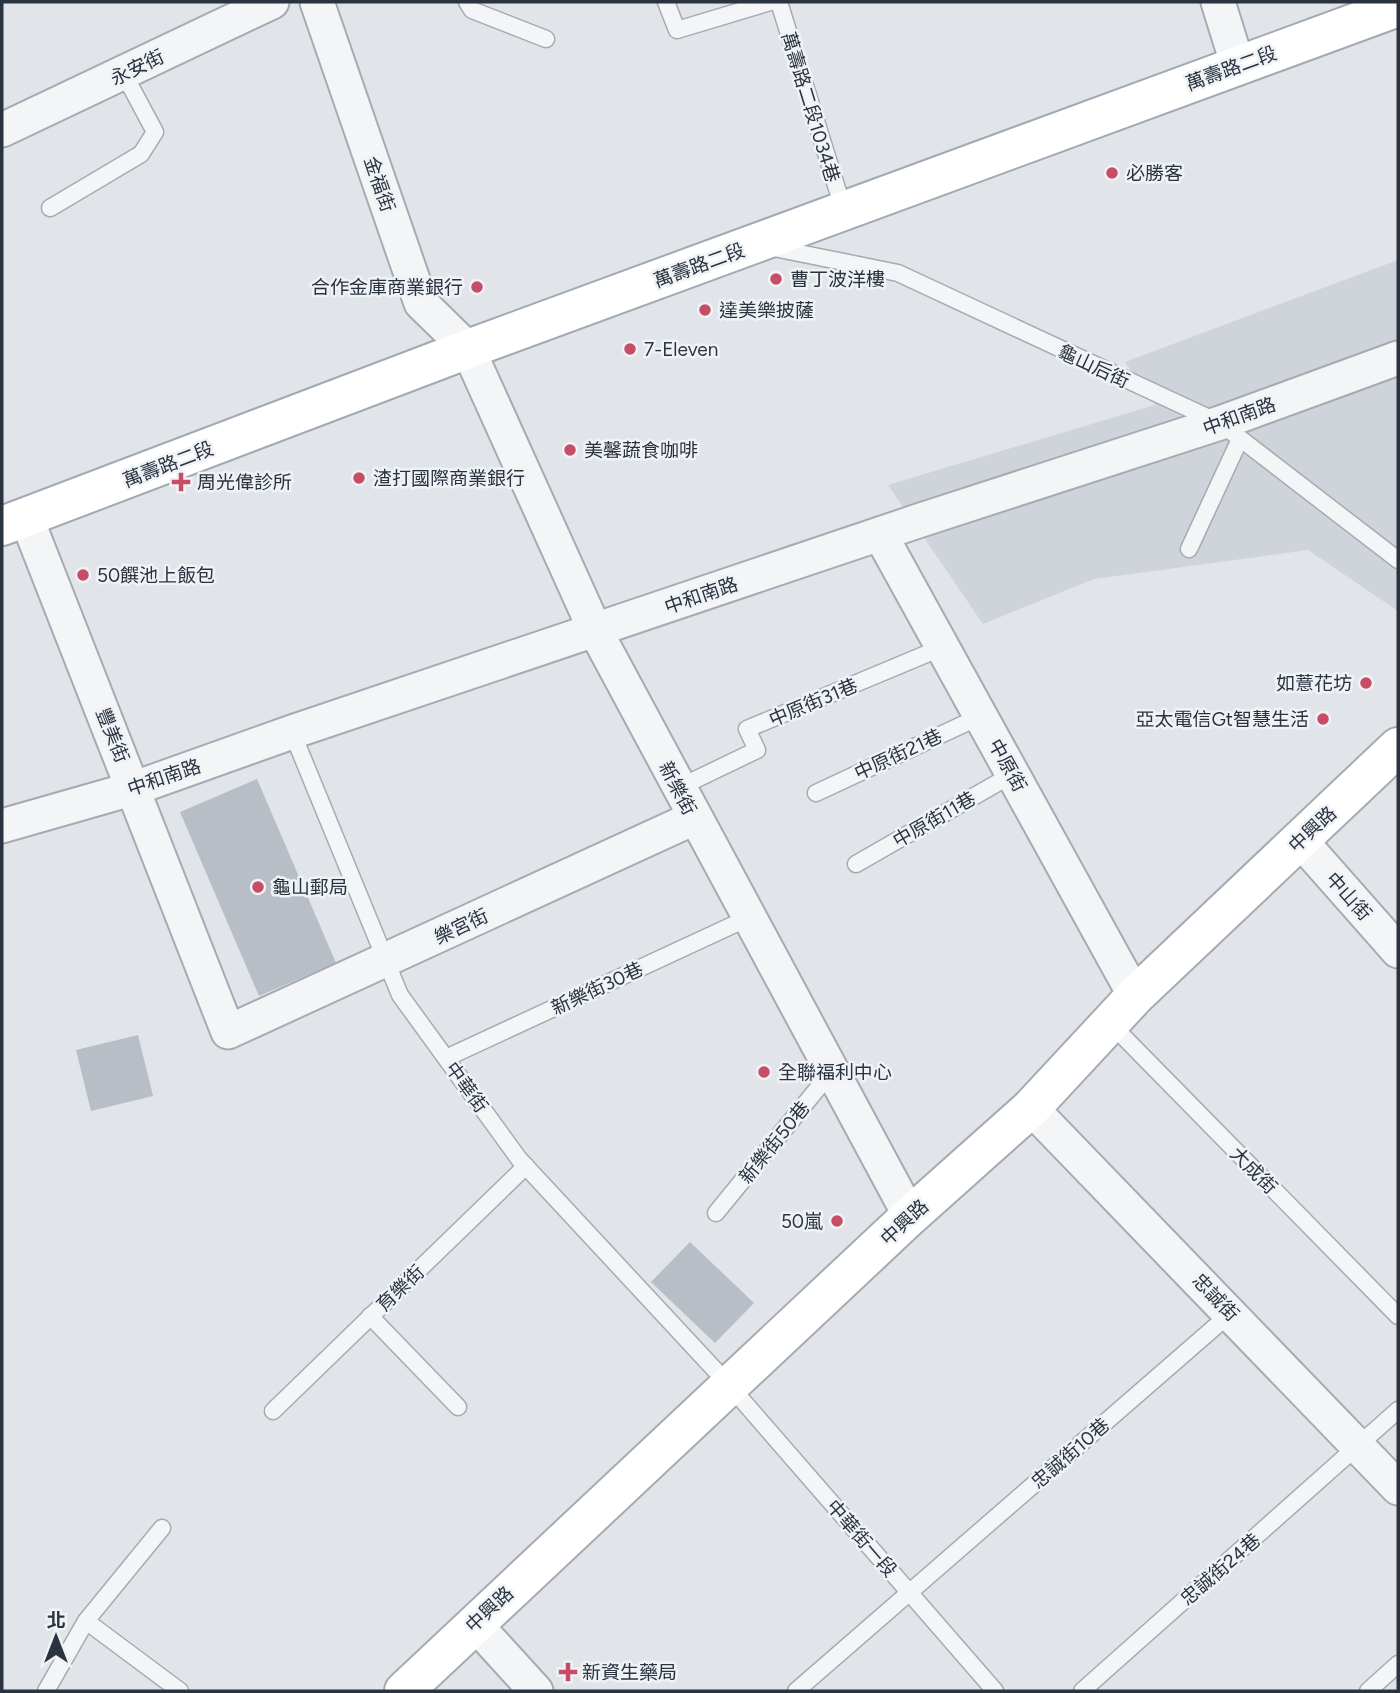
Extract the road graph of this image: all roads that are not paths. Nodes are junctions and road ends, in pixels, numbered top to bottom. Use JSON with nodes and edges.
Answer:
{"nodes":[{"id":1,"x":272,"y":2,"type":"edge"},
{"id":2,"x":317,"y":2,"type":"edge"},
{"id":3,"x":467,"y":2,"type":"edge"},
{"id":4,"x":666,"y":2,"type":"edge"},
{"id":5,"x":771,"y":2,"type":"edge"},
{"id":6,"x":779,"y":2,"type":"edge"},
{"id":7,"x":1218,"y":2,"type":"edge"},
{"id":8,"x":1398,"y":7,"type":"edge"},
{"id":9,"x":546,"y":39,"type":"dead end"},
{"id":10,"x":1238,"y":66,"type":"junction"},
{"id":11,"x":124,"y":74,"type":"junction"},
{"id":12,"x":2,"y":130,"type":"edge"},
{"id":13,"x":50,"y":208,"type":"dead end"},
{"id":14,"x":844,"y":211,"type":"junction"},
{"id":15,"x":755,"y":244,"type":"junction"},
{"id":16,"x":468,"y":349,"type":"junction"},
{"id":17,"x":1398,"y":358,"type":"edge"},
{"id":18,"x":1230,"y":431,"type":"junction"},
{"id":19,"x":14,"y":522,"type":"edge"},
{"id":20,"x":880,"y":534,"type":"junction"},
{"id":21,"x":1189,"y":549,"type":"dead end"},
{"id":22,"x":1398,"y":560,"type":"edge"},
{"id":23,"x":595,"y":631,"type":"junction"},
{"id":24,"x":943,"y":647,"type":"junction"},
{"id":25,"x":981,"y":716,"type":"junction"},
{"id":26,"x":292,"y":732,"type":"junction"},
{"id":27,"x":1398,"y":747,"type":"edge"},
{"id":28,"x":1013,"y":774,"type":"junction"},
{"id":29,"x":135,"y":788,"type":"junction"},
{"id":30,"x":678,"y":788,"type":"junction"},
{"id":31,"x":816,"y":793,"type":"dead end"},
{"id":32,"x":694,"y":818,"type":"junction"},
{"id":33,"x":2,"y":826,"type":"edge"},
{"id":34,"x":1300,"y":840,"type":"junction"},
{"id":35,"x":856,"y":864,"type":"dead end"},
{"id":36,"x":748,"y":918,"type":"junction"},
{"id":37,"x":1398,"y":951,"type":"edge"},
{"id":38,"x":387,"y":961,"type":"junction"},
{"id":39,"x":1122,"y":1010,"type":"junction"},
{"id":40,"x":228,"y":1032,"type":"joint"},
{"id":41,"x":446,"y":1058,"type":"junction"},
{"id":42,"x":831,"y":1072,"type":"junction"},
{"id":43,"x":1031,"y":1108,"type":"junction"},
{"id":44,"x":526,"y":1166,"type":"junction"},
{"id":45,"x":716,"y":1213,"type":"dead end"},
{"id":46,"x":910,"y":1216,"type":"junction"},
{"id":47,"x":1231,"y":1313,"type":"junction"},
{"id":48,"x":370,"y":1316,"type":"junction"},
{"id":49,"x":1398,"y":1316,"type":"edge"},
{"id":50,"x":729,"y":1385,"type":"junction"},
{"id":51,"x":458,"y":1407,"type":"dead end"},
{"id":52,"x":273,"y":1410,"type":"dead end"},
{"id":53,"x":1398,"y":1410,"type":"edge"},
{"id":54,"x":1359,"y":1447,"type":"junction"},
{"id":55,"x":1398,"y":1488,"type":"edge"},
{"id":56,"x":162,"y":1528,"type":"dead end"},
{"id":57,"x":909,"y":1593,"type":"junction"},
{"id":58,"x":86,"y":1621,"type":"junction"},
{"id":59,"x":474,"y":1623,"type":"junction"},
{"id":60,"x":1398,"y":1664,"type":"edge"},
{"id":61,"x":46,"y":1691,"type":"edge"},
{"id":62,"x":180,"y":1691,"type":"edge"},
{"id":63,"x":404,"y":1691,"type":"edge"},
{"id":64,"x":536,"y":1691,"type":"edge"},
{"id":65,"x":796,"y":1691,"type":"edge"},
{"id":66,"x":995,"y":1691,"type":"edge"},
{"id":67,"x":1082,"y":1691,"type":"edge"},
{"id":68,"x":1368,"y":1691,"type":"edge"}],
"edges":[{"from":1,"to":11,"type":"street","name":"永安街"},
{"from":2,"to":16,"type":"street","name":"金福街"},
{"from":3,"to":9,"type":"lane"},
{"from":4,"to":5,"type":"lane"},
{"from":6,"to":14,"type":"lane","name":"萬壽路二段1034巷"},
{"from":7,"to":10,"type":"street"},
{"from":8,"to":10,"type":"main road","name":"萬壽路二段"},
{"from":10,"to":14,"type":"main road","name":"萬壽路二段"},
{"from":11,"to":12,"type":"street","name":"永安街"},
{"from":11,"to":13,"type":"lane"},
{"from":14,"to":15,"type":"main road","name":"萬壽路二段"},
{"from":15,"to":16,"type":"main road","name":"萬壽路二段"},
{"from":15,"to":18,"type":"lane","name":"龜山后街"},
{"from":16,"to":19,"type":"main road","name":"萬壽路二段"},
{"from":16,"to":23,"type":"street","name":"新樂街"},
{"from":17,"to":18,"type":"street","name":"中和南路"},
{"from":18,"to":20,"type":"street","name":"中和南路"},
{"from":18,"to":21,"type":"lane"},
{"from":18,"to":22,"type":"lane","name":"龜山后街"},
{"from":19,"to":29,"type":"street","name":"豐美街"},
{"from":20,"to":23,"type":"street","name":"中和南路"},
{"from":20,"to":24,"type":"street","name":"中原街"},
{"from":23,"to":26,"type":"street","name":"中和南路"},
{"from":23,"to":30,"type":"street","name":"新樂街"},
{"from":24,"to":25,"type":"street","name":"中原街"},
{"from":24,"to":30,"type":"lane","name":"中原街31巷"},
{"from":25,"to":28,"type":"street","name":"中原街"},
{"from":25,"to":31,"type":"lane","name":"中原街21巷"},
{"from":26,"to":29,"type":"street","name":"中和南路"},
{"from":26,"to":38,"type":"lane","name":"中華街"},
{"from":27,"to":34,"type":"main road","name":"中興路"},
{"from":28,"to":35,"type":"lane","name":"中原街11巷"},
{"from":28,"to":39,"type":"street","name":"中原街"},
{"from":29,"to":33,"type":"street","name":"中和南路"},
{"from":29,"to":40,"type":"street","name":"豐美街"},
{"from":30,"to":32,"type":"street","name":"新樂街"},
{"from":32,"to":36,"type":"street","name":"新樂街"},
{"from":32,"to":38,"type":"street","name":"樂宮街"},
{"from":34,"to":37,"type":"street","name":"中山街"},
{"from":34,"to":39,"type":"main road","name":"中興路"},
{"from":36,"to":41,"type":"lane","name":"新樂街30巷"},
{"from":36,"to":42,"type":"street","name":"新樂街"},
{"from":38,"to":40,"type":"street","name":"樂宮街"},
{"from":38,"to":41,"type":"lane","name":"中華街"},
{"from":39,"to":43,"type":"main road","name":"中興路"},
{"from":39,"to":49,"type":"lane","name":"大成街"},
{"from":41,"to":44,"type":"lane","name":"中華街"},
{"from":42,"to":45,"type":"lane","name":"新樂街50巷"},
{"from":42,"to":46,"type":"street","name":"新樂街"},
{"from":43,"to":46,"type":"main road","name":"中興路"},
{"from":43,"to":47,"type":"street","name":"忠誠街"},
{"from":44,"to":48,"type":"lane","name":"育樂街"},
{"from":44,"to":50,"type":"lane","name":"中華街"},
{"from":46,"to":50,"type":"main road","name":"中興路"},
{"from":47,"to":54,"type":"street","name":"忠誠街"},
{"from":47,"to":57,"type":"lane","name":"忠誠街10巷"},
{"from":48,"to":51,"type":"lane"},
{"from":48,"to":52,"type":"lane","name":"育樂街"},
{"from":50,"to":57,"type":"lane","name":"中華街一段"},
{"from":50,"to":59,"type":"main road","name":"中興路"},
{"from":53,"to":54,"type":"lane","name":"忠誠街24巷"},
{"from":54,"to":55,"type":"street","name":"忠誠街"},
{"from":54,"to":67,"type":"lane","name":"忠誠街24巷"},
{"from":56,"to":58,"type":"lane"},
{"from":57,"to":65,"type":"lane","name":"忠誠街10巷"},
{"from":57,"to":66,"type":"lane","name":"中華街一段"},
{"from":58,"to":61,"type":"lane"},
{"from":58,"to":62,"type":"lane"},
{"from":59,"to":63,"type":"main road","name":"中興路"},
{"from":59,"to":64,"type":"street"},
{"from":60,"to":68,"type":"lane"}]}
